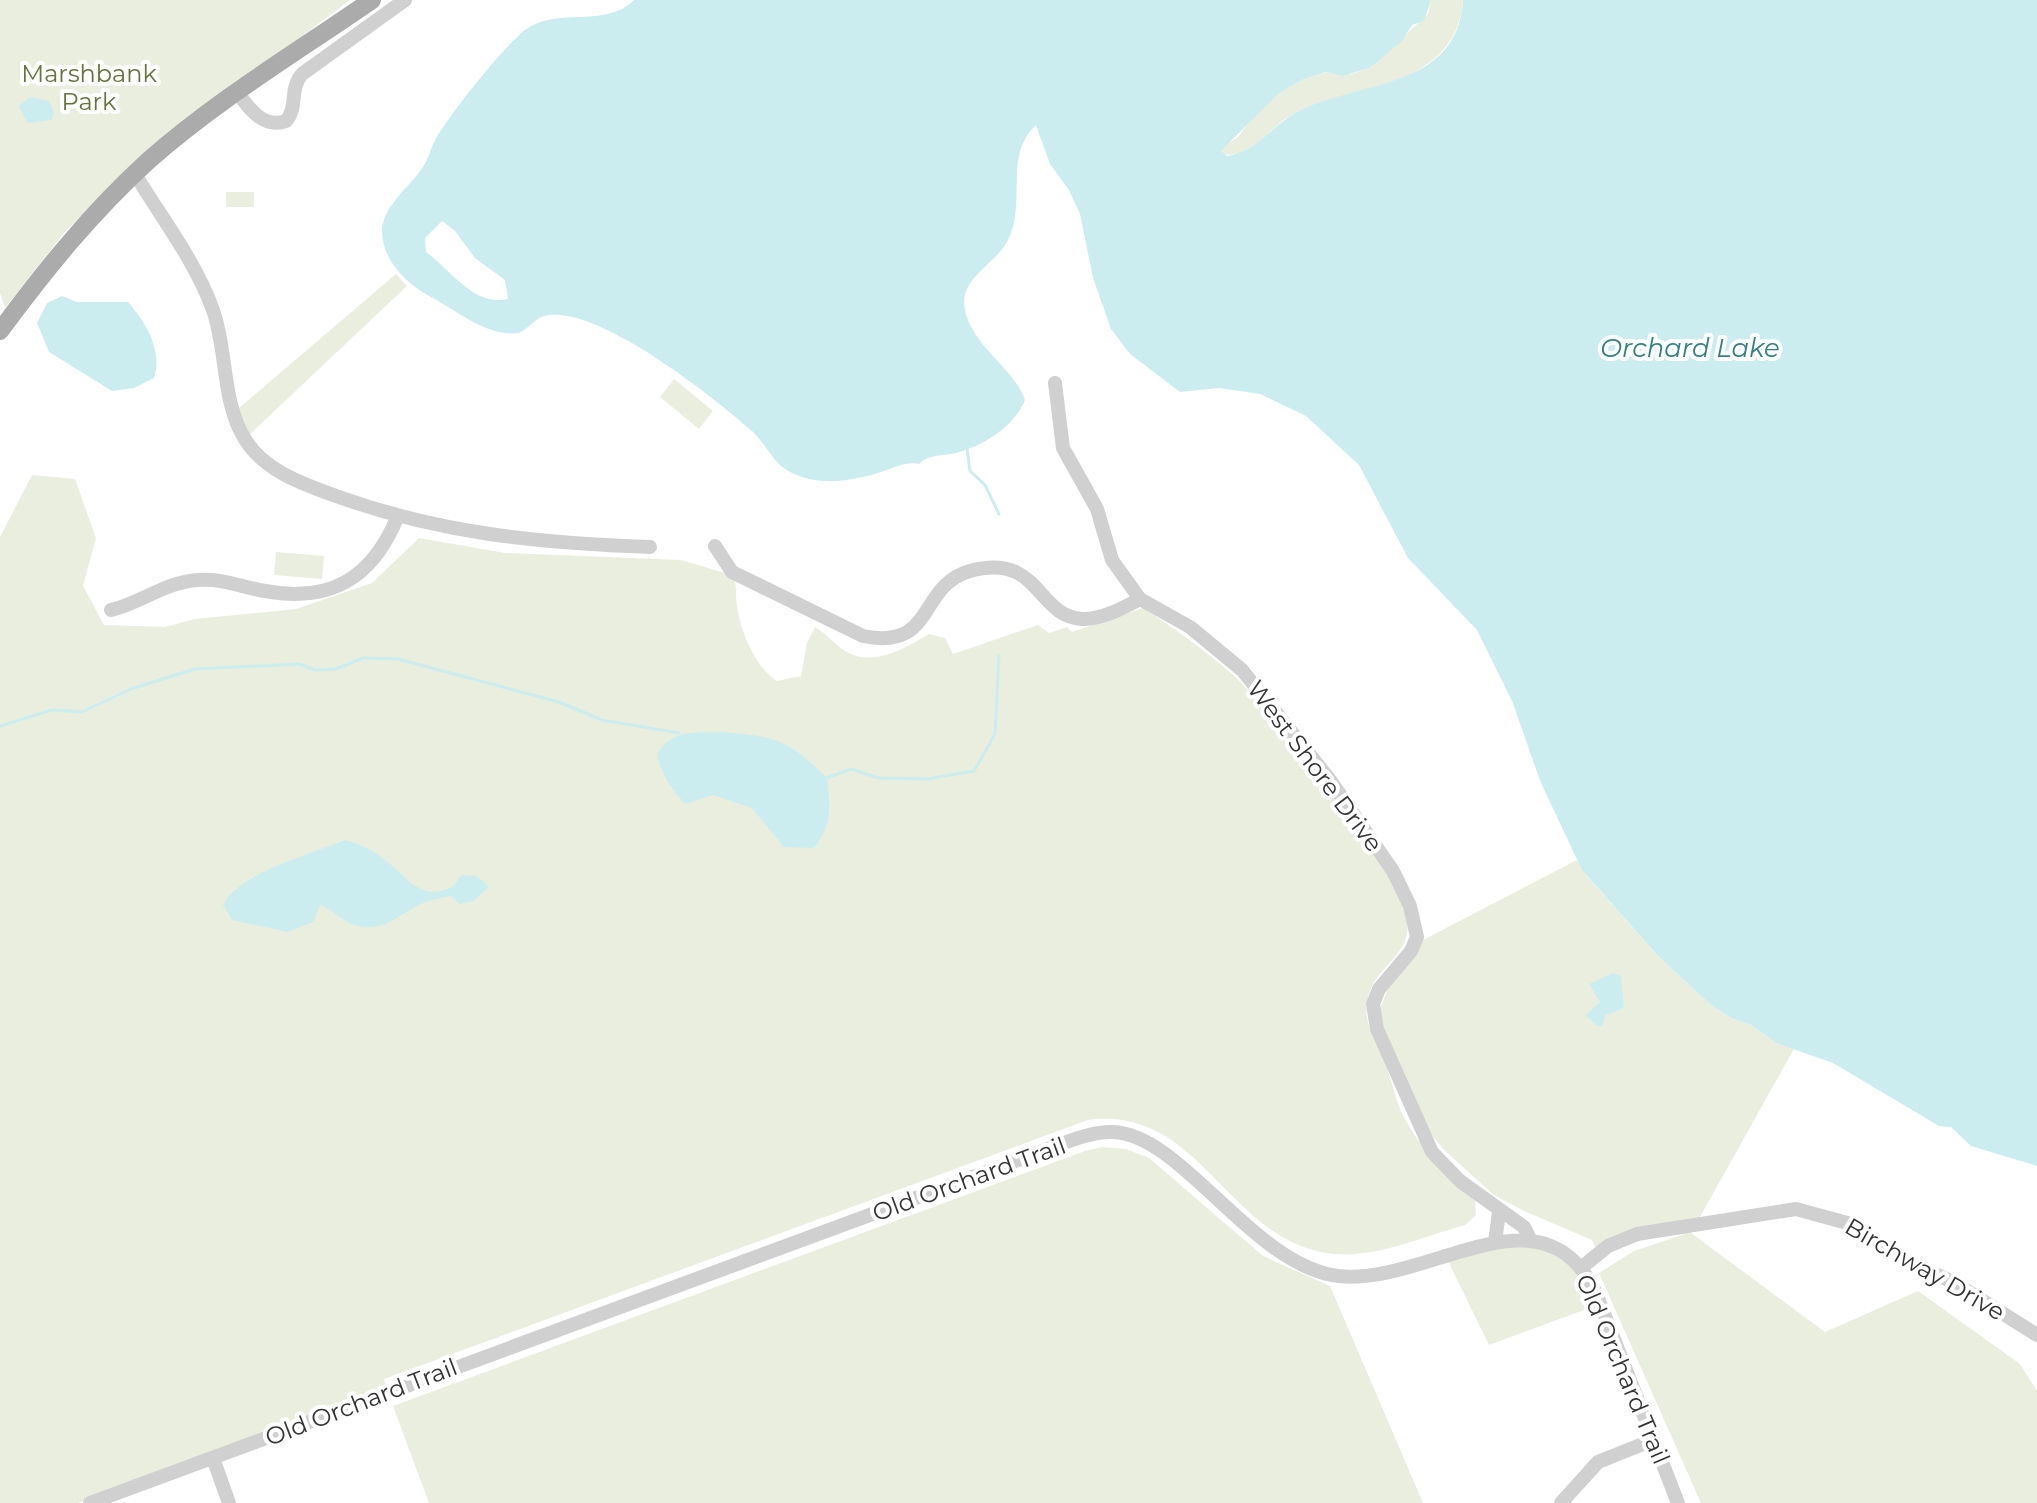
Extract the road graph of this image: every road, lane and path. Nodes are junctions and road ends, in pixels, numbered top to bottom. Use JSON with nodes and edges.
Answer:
{"nodes":[{"id":1,"x":372,"y":0,"type":"edge"},
{"id":2,"x":405,"y":0,"type":"edge"},
{"id":3,"x":241,"y":91,"type":"junction"},
{"id":4,"x":135,"y":174,"type":"junction"},
{"id":5,"x":0,"y":331,"type":"edge"},
{"id":6,"x":1055,"y":383,"type":"dead end"},
{"id":7,"x":397,"y":518,"type":"junction"},
{"id":8,"x":715,"y":546,"type":"dead end"},
{"id":9,"x":650,"y":547,"type":"dead end"},
{"id":10,"x":1140,"y":599,"type":"junction"},
{"id":11,"x":111,"y":610,"type":"dead end"},
{"id":12,"x":1499,"y":1212,"type":"junction"},
{"id":13,"x":1530,"y":1239,"type":"junction"},
{"id":14,"x":1495,"y":1242,"type":"junction"},
{"id":15,"x":1581,"y":1268,"type":"junction"},
{"id":16,"x":2037,"y":1335,"type":"edge"},
{"id":17,"x":1653,"y":1440,"type":"junction"},
{"id":18,"x":213,"y":1458,"type":"junction"},
{"id":19,"x":90,"y":1503,"type":"edge"},
{"id":20,"x":229,"y":1503,"type":"edge"},
{"id":21,"x":1561,"y":1503,"type":"edge"},
{"id":22,"x":1678,"y":1503,"type":"edge"}],
"edges":[{"from":1,"to":3,"type":"main road"},
{"from":2,"to":3,"type":"street"},
{"from":3,"to":4,"type":"main road"},
{"from":4,"to":5,"type":"main road"},
{"from":4,"to":7,"type":"street"},
{"from":6,"to":10,"type":"street","name":"West Shore Drive"},
{"from":7,"to":9,"type":"street"},
{"from":7,"to":11,"type":"street"},
{"from":8,"to":10,"type":"street"},
{"from":10,"to":12,"type":"street","name":"West Shore Drive"},
{"from":12,"to":13,"type":"street","name":"West Shore Drive"},
{"from":12,"to":14,"type":"street"},
{"from":13,"to":14,"type":"street","name":"Old Orchard Trail"},
{"from":13,"to":15,"type":"street","name":"Old Orchard Trail"},
{"from":14,"to":18,"type":"street","name":"Old Orchard Trail"},
{"from":15,"to":16,"type":"street","name":"Birchway Drive"},
{"from":15,"to":17,"type":"street","name":"Old Orchard Trail"},
{"from":17,"to":21,"type":"street"},
{"from":17,"to":22,"type":"street","name":"Old Orchard Trail"},
{"from":18,"to":19,"type":"street","name":"Old Orchard Trail"},
{"from":18,"to":20,"type":"street"}]}
